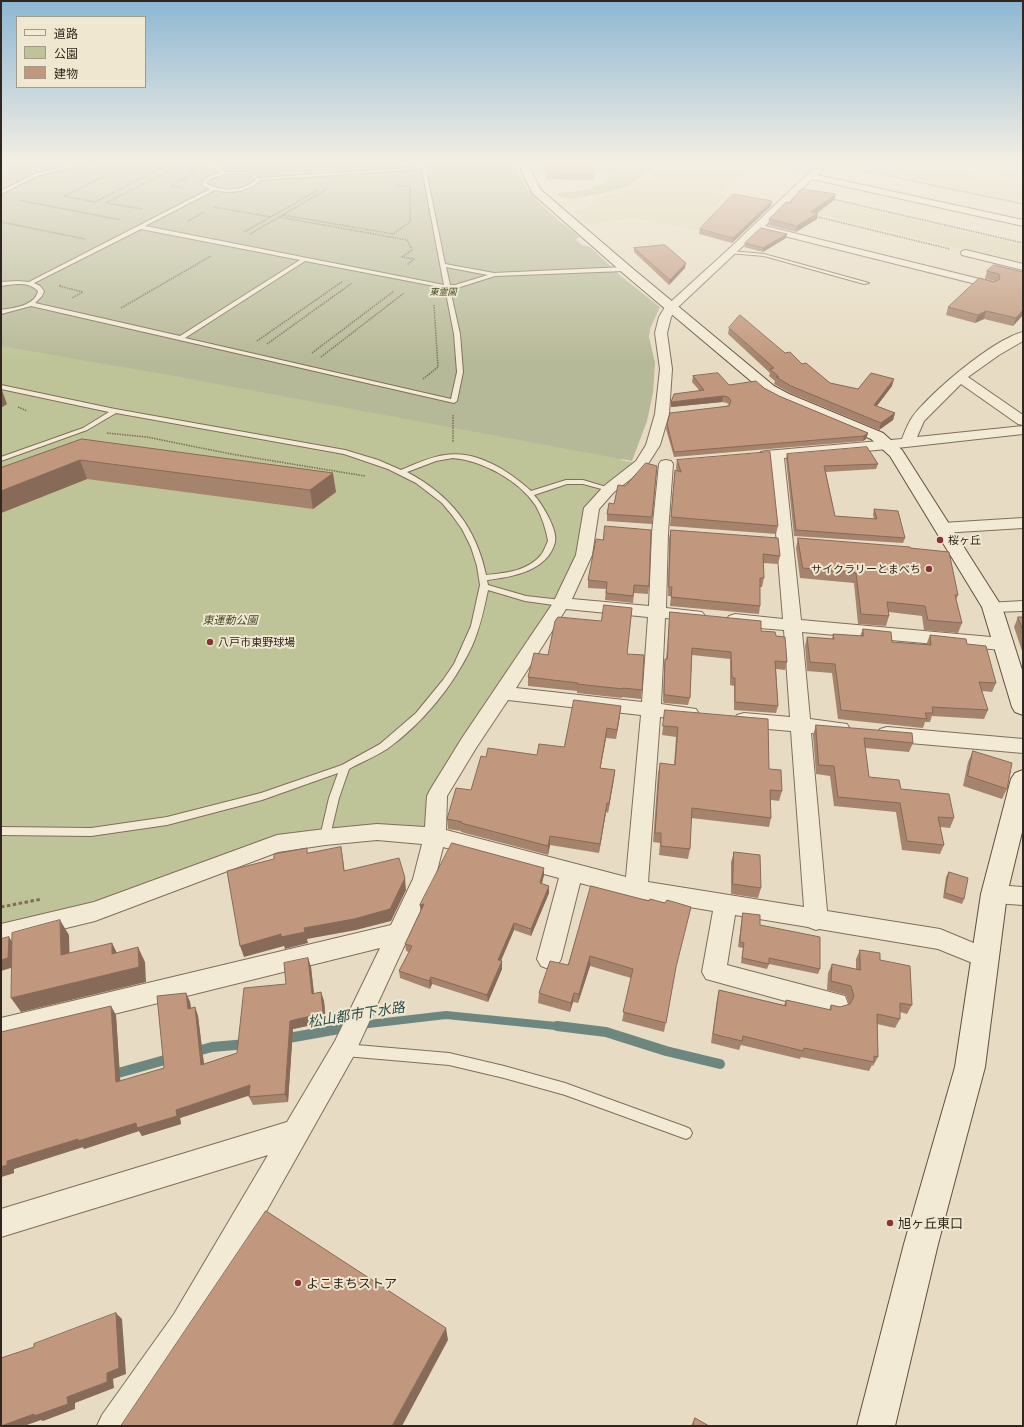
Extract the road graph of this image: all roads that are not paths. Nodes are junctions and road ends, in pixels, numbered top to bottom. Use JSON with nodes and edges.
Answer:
{"nodes":[{"id":1,"x":758,"y":227,"type":"edge"},
{"id":2,"x":139,"y":228,"type":"edge"},
{"id":3,"x":150,"y":228,"type":"edge"},
{"id":4,"x":435,"y":228,"type":"edge"},
{"id":5,"x":577,"y":228,"type":"edge"},
{"id":6,"x":760,"y":228,"type":"edge"},
{"id":7,"x":732,"y":252,"type":"junction"},
{"id":8,"x":966,"y":253,"type":"road end"},
{"id":9,"x":304,"y":259,"type":"junction"},
{"id":10,"x":442,"y":265,"type":"junction"},
{"id":11,"x":1023,"y":267,"type":"edge"},
{"id":12,"x":624,"y":269,"type":"junction"},
{"id":13,"x":495,"y":274,"type":"junction"},
{"id":14,"x":866,"y":283,"type":"dead end"},
{"id":15,"x":1,"y":284,"type":"edge"},
{"id":16,"x":29,"y":284,"type":"junction"},
{"id":17,"x":992,"y":285,"type":"edge"},
{"id":18,"x":447,"y":287,"type":"junction"},
{"id":19,"x":31,"y":304,"type":"junction"},
{"id":20,"x":671,"y":306,"type":"junction"},
{"id":21,"x":1,"y":312,"type":"edge"},
{"id":22,"x":1023,"y":336,"type":"edge"},
{"id":23,"x":181,"y":338,"type":"junction"},
{"id":24,"x":1011,"y":342,"type":"junction"},
{"id":25,"x":1023,"y":349,"type":"edge"},
{"id":26,"x":961,"y":378,"type":"junction"},
{"id":27,"x":1,"y":387,"type":"edge"},
{"id":28,"x":115,"y":411,"type":"junction"},
{"id":29,"x":1023,"y":421,"type":"edge"},
{"id":30,"x":1023,"y":430,"type":"edge"},
{"id":31,"x":908,"y":442,"type":"junction"},
{"id":32,"x":888,"y":445,"type":"junction"},
{"id":33,"x":777,"y":454,"type":"junction"},
{"id":34,"x":753,"y":456,"type":"edge"},
{"id":35,"x":1,"y":459,"type":"edge"},
{"id":36,"x":641,"y":464,"type":"junction"},
{"id":37,"x":401,"y":472,"type":"junction"},
{"id":38,"x":609,"y":489,"type":"junction"},
{"id":39,"x":530,"y":494,"type":"junction"},
{"id":40,"x":1023,"y":523,"type":"edge"},
{"id":41,"x":942,"y":528,"type":"junction"},
{"id":42,"x":943,"y":553,"type":"edge"},
{"id":43,"x":959,"y":554,"type":"junction"},
{"id":44,"x":483,"y":582,"type":"junction"},
{"id":45,"x":560,"y":603,"type":"junction"},
{"id":46,"x":1023,"y":606,"type":"edge"},
{"id":47,"x":992,"y":607,"type":"junction"},
{"id":48,"x":658,"y":612,"type":"junction"},
{"id":49,"x":793,"y":625,"type":"junction"},
{"id":50,"x":1002,"y":644,"type":"junction"},
{"id":51,"x":503,"y":694,"type":"junction"},
{"id":52,"x":1023,"y":705,"type":"edge"},
{"id":53,"x":651,"y":710,"type":"junction"},
{"id":54,"x":706,"y":716,"type":"edge"},
{"id":55,"x":729,"y":718,"type":"edge"},
{"id":56,"x":800,"y":725,"type":"junction"},
{"id":57,"x":1023,"y":746,"type":"edge"},
{"id":58,"x":345,"y":767,"type":"junction"},
{"id":59,"x":1023,"y":779,"type":"edge"},
{"id":60,"x":1,"y":831,"type":"edge"},
{"id":61,"x":325,"y":836,"type":"junction"},
{"id":62,"x":435,"y":836,"type":"junction"},
{"id":63,"x":572,"y":872,"type":"junction"},
{"id":64,"x":636,"y":889,"type":"junction"},
{"id":65,"x":994,"y":894,"type":"junction"},
{"id":66,"x":1023,"y":896,"type":"edge"},
{"id":67,"x":725,"y":904,"type":"junction"},
{"id":68,"x":816,"y":920,"type":"junction"},
{"id":69,"x":399,"y":932,"type":"junction"},
{"id":70,"x":1,"y":934,"type":"edge"},
{"id":71,"x":985,"y":958,"type":"junction"},
{"id":72,"x":549,"y":959,"type":"dead end"},
{"id":73,"x":836,"y":1004,"type":"dead end"},
{"id":74,"x":1,"y":1030,"type":"edge"},
{"id":75,"x":344,"y":1049,"type":"junction"},
{"id":76,"x":296,"y":1133,"type":"junction"},
{"id":77,"x":686,"y":1133,"type":"dead end"},
{"id":78,"x":1,"y":1223,"type":"edge"},
{"id":79,"x":113,"y":1426,"type":"edge"},
{"id":80,"x":876,"y":1426,"type":"edge"}],
"edges":[{"from":1,"to":7,"type":"street"},
{"from":2,"to":16,"type":"lane"},
{"from":3,"to":9,"type":"lane"},
{"from":4,"to":10,"type":"lane"},
{"from":5,"to":12,"type":"street"},
{"from":6,"to":17,"type":"street"},
{"from":7,"to":14,"type":"lane"},
{"from":7,"to":20,"type":"street"},
{"from":8,"to":11,"type":"street"},
{"from":9,"to":18,"type":"lane"},
{"from":9,"to":23,"type":"lane"},
{"from":10,"to":13,"type":"lane"},
{"from":10,"to":18,"type":"lane"},
{"from":12,"to":13,"type":"lane"},
{"from":12,"to":20,"type":"street"},
{"from":13,"to":18,"type":"lane"},
{"from":15,"to":16,"type":"lane"},
{"from":16,"to":19,"type":"lane"},
{"from":18,"to":23,"type":"lane"},
{"from":19,"to":21,"type":"lane"},
{"from":19,"to":23,"type":"lane"},
{"from":20,"to":32,"type":"street"},
{"from":20,"to":36,"type":"street"},
{"from":22,"to":24,"type":"street"},
{"from":24,"to":25,"type":"street"},
{"from":24,"to":26,"type":"street"},
{"from":26,"to":29,"type":"street"},
{"from":26,"to":31,"type":"street"},
{"from":27,"to":28,"type":"lane"},
{"from":28,"to":35,"type":"lane"},
{"from":28,"to":37,"type":"lane"},
{"from":30,"to":31,"type":"street"},
{"from":31,"to":32,"type":"street"},
{"from":32,"to":33,"type":"street"},
{"from":32,"to":41,"type":"street"},
{"from":33,"to":34,"type":"street"},
{"from":33,"to":49,"type":"street"},
{"from":36,"to":38,"type":"street"},
{"from":36,"to":48,"type":"street"},
{"from":37,"to":39,"type":"lane"},
{"from":37,"to":44,"type":"lane"},
{"from":38,"to":39,"type":"lane"},
{"from":38,"to":45,"type":"street"},
{"from":39,"to":44,"type":"lane"},
{"from":40,"to":41,"type":"street"},
{"from":41,"to":43,"type":"street"},
{"from":42,"to":43,"type":"street"},
{"from":43,"to":47,"type":"street"},
{"from":44,"to":45,"type":"lane"},
{"from":44,"to":58,"type":"lane"},
{"from":45,"to":48,"type":"street"},
{"from":45,"to":51,"type":"street"},
{"from":46,"to":47,"type":"street"},
{"from":47,"to":50,"type":"street"},
{"from":48,"to":49,"type":"street"},
{"from":48,"to":53,"type":"street"},
{"from":49,"to":50,"type":"street"},
{"from":49,"to":56,"type":"street"},
{"from":50,"to":52,"type":"street"},
{"from":51,"to":53,"type":"street"},
{"from":51,"to":62,"type":"street"},
{"from":53,"to":54,"type":"street"},
{"from":53,"to":64,"type":"street"},
{"from":55,"to":56,"type":"street"},
{"from":56,"to":57,"type":"street"},
{"from":56,"to":68,"type":"street"},
{"from":58,"to":60,"type":"lane"},
{"from":58,"to":61,"type":"lane"},
{"from":59,"to":65,"type":"street"},
{"from":61,"to":62,"type":"street"},
{"from":61,"to":70,"type":"street"},
{"from":62,"to":63,"type":"street"},
{"from":62,"to":69,"type":"street"},
{"from":63,"to":64,"type":"street"},
{"from":63,"to":72,"type":"street"},
{"from":64,"to":67,"type":"street"},
{"from":65,"to":66,"type":"street"},
{"from":65,"to":71,"type":"street"},
{"from":67,"to":68,"type":"street"},
{"from":67,"to":73,"type":"street"},
{"from":68,"to":71,"type":"street"},
{"from":69,"to":74,"type":"street"},
{"from":69,"to":75,"type":"street"},
{"from":71,"to":80,"type":"street"},
{"from":75,"to":76,"type":"street"},
{"from":75,"to":77,"type":"lane"},
{"from":76,"to":78,"type":"street"},
{"from":76,"to":79,"type":"street"}]}
